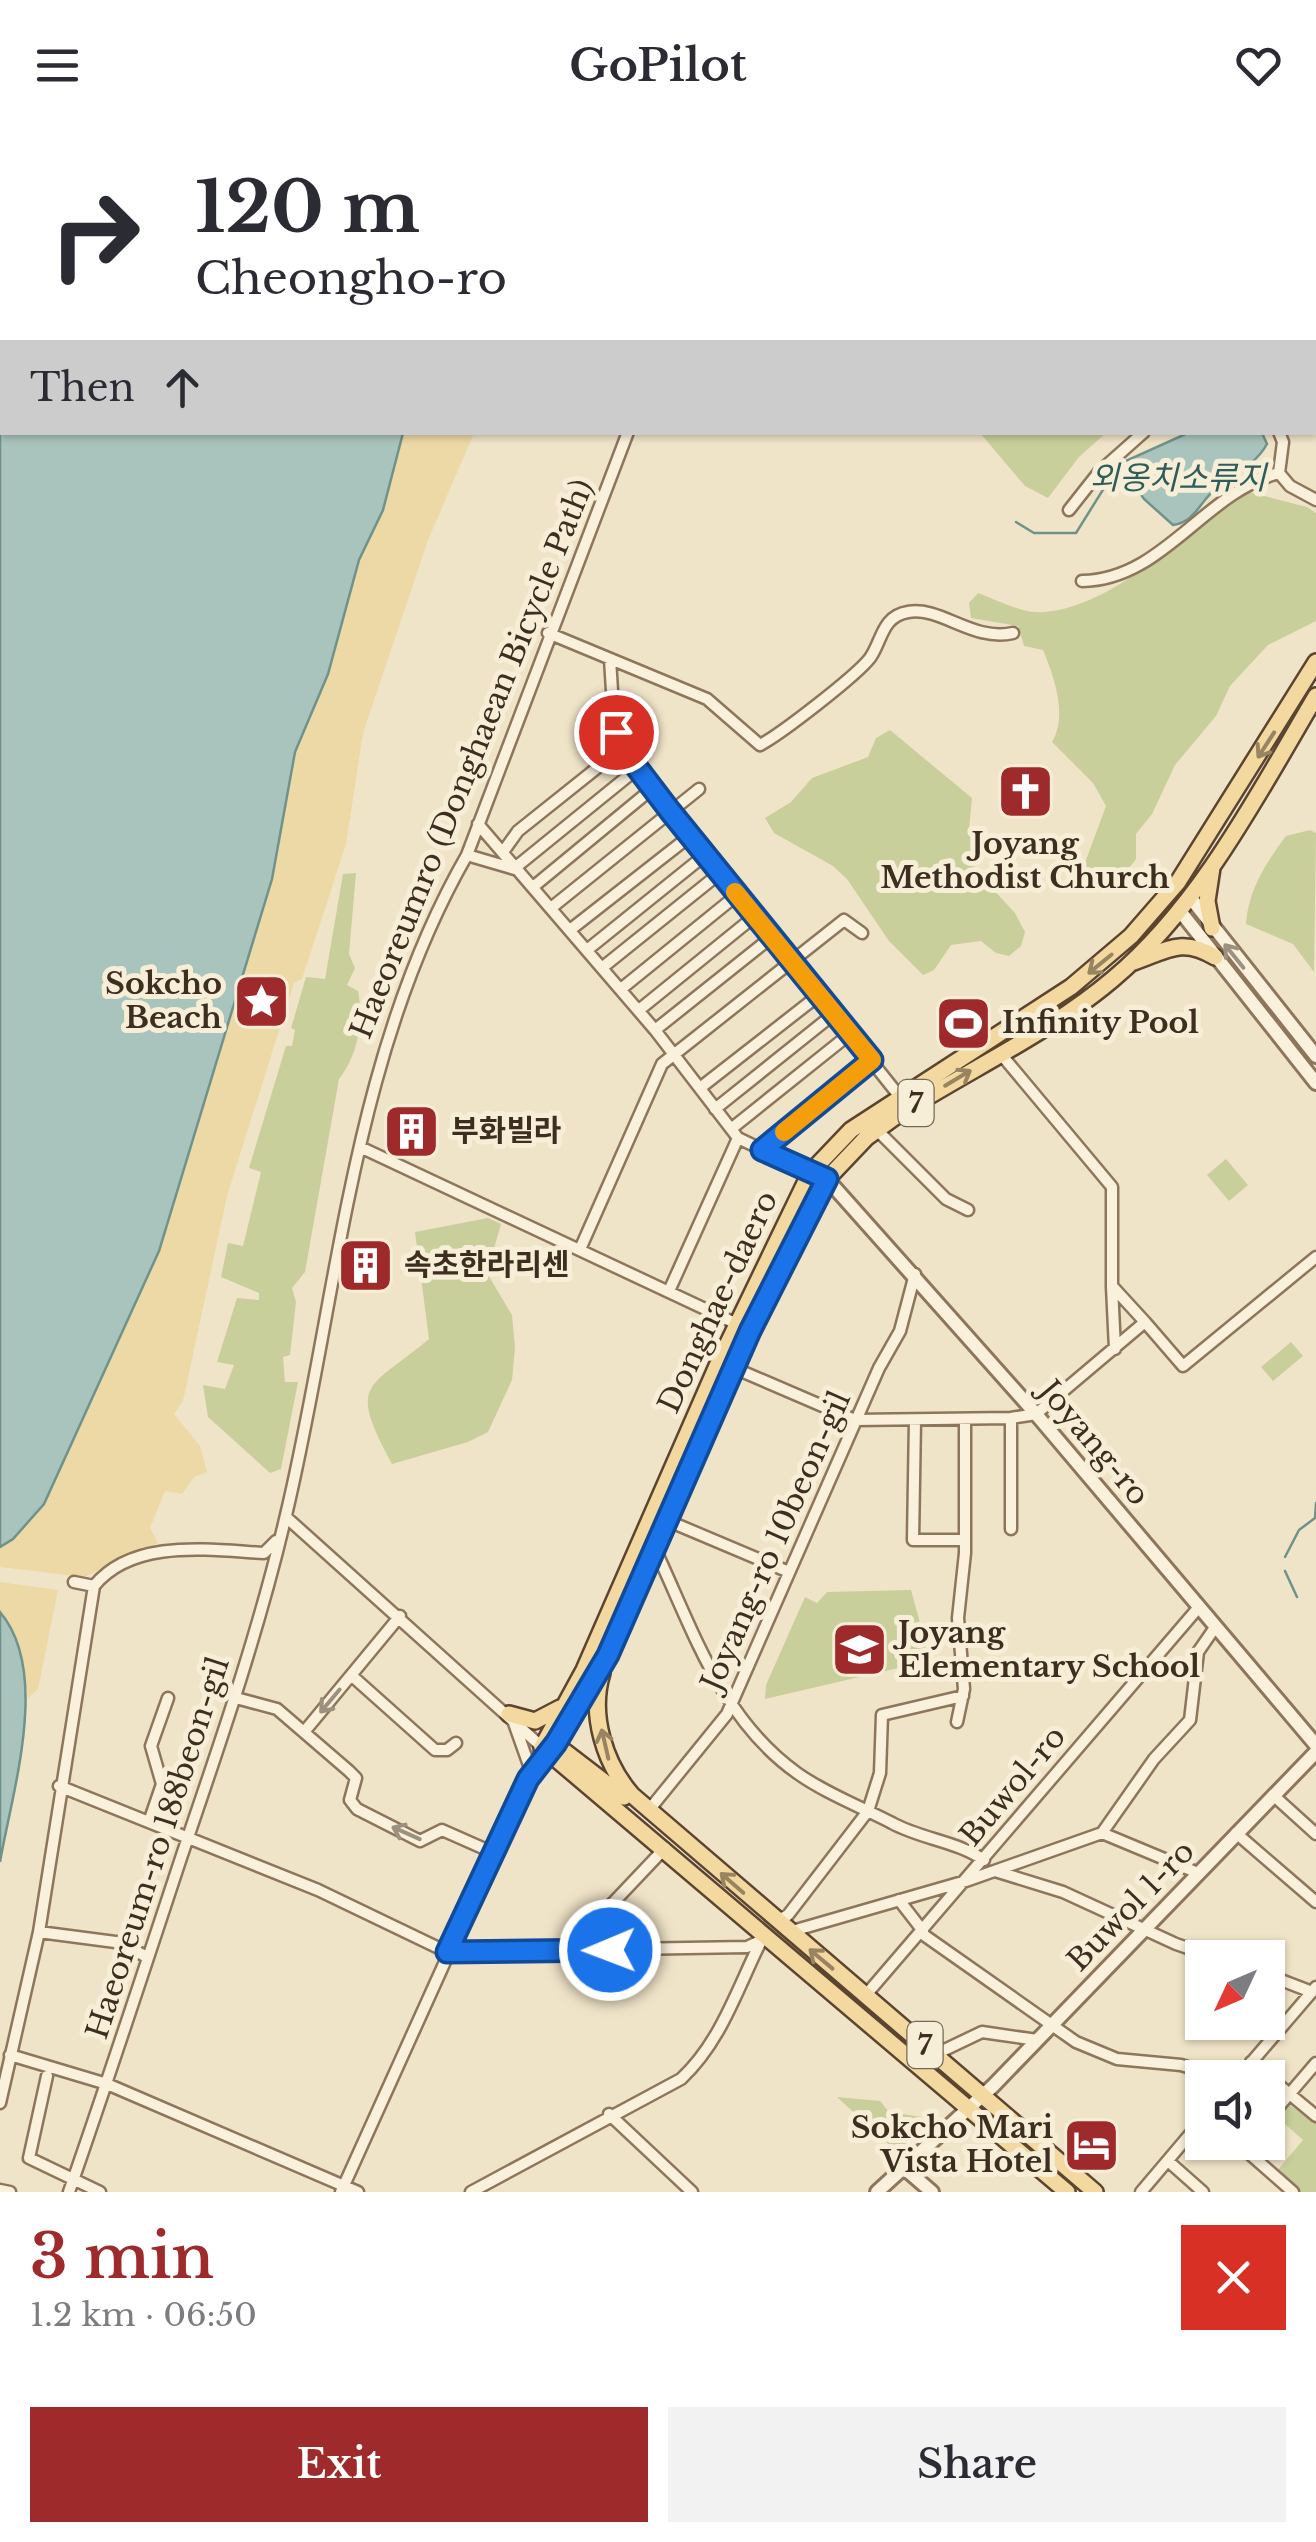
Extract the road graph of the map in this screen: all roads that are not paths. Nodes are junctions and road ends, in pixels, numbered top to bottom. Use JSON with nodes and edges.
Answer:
{"nodes":[{"id":1,"x":627,"y":435,"type":"edge"},
{"id":2,"x":1141,"y":435,"type":"edge"},
{"id":3,"x":1280,"y":435,"type":"edge"},
{"id":4,"x":1280,"y":473,"type":"junction"},
{"id":5,"x":1316,"y":500,"type":"edge"},
{"id":6,"x":1070,"y":510,"type":"dead end"},
{"id":7,"x":1082,"y":581,"type":"dead end"},
{"id":8,"x":1013,"y":633,"type":"dead end"},
{"id":9,"x":548,"y":634,"type":"junction"},
{"id":10,"x":610,"y":660,"type":"junction"},
{"id":11,"x":1316,"y":662,"type":"edge"},
{"id":12,"x":1316,"y":696,"type":"edge"},
{"id":13,"x":622,"y":748,"type":"junction"},
{"id":14,"x":638,"y":768,"type":"junction"},
{"id":15,"x":653,"y":788,"type":"junction"},
{"id":16,"x":699,"y":788,"type":"dead end"},
{"id":17,"x":670,"y":811,"type":"junction"},
{"id":18,"x":478,"y":824,"type":"junction"},
{"id":19,"x":690,"y":836,"type":"junction"},
{"id":20,"x":503,"y":852,"type":"junction"},
{"id":21,"x":705,"y":855,"type":"junction"},
{"id":22,"x":467,"y":856,"type":"junction"},
{"id":23,"x":1214,"y":859,"type":"junction"},
{"id":24,"x":517,"y":868,"type":"junction"},
{"id":25,"x":720,"y":874,"type":"junction"},
{"id":26,"x":533,"y":887,"type":"junction"},
{"id":27,"x":1173,"y":889,"type":"junction"},
{"id":28,"x":738,"y":896,"type":"junction"},
{"id":29,"x":1185,"y":904,"type":"junction"},
{"id":30,"x":551,"y":908,"type":"junction"},
{"id":31,"x":755,"y":916,"type":"junction"},
{"id":32,"x":1212,"y":928,"type":"junction"},
{"id":33,"x":570,"y":930,"type":"junction"},
{"id":34,"x":862,"y":932,"type":"dead end"},
{"id":35,"x":772,"y":936,"type":"junction"},
{"id":36,"x":587,"y":950,"type":"junction"},
{"id":37,"x":1214,"y":958,"type":"junction"},
{"id":38,"x":793,"y":960,"type":"junction"},
{"id":39,"x":1130,"y":964,"type":"junction"},
{"id":40,"x":603,"y":967,"type":"junction"},
{"id":41,"x":621,"y":989,"type":"junction"},
{"id":42,"x":819,"y":995,"type":"junction"},
{"id":43,"x":639,"y":1010,"type":"junction"},
{"id":44,"x":835,"y":1013,"type":"junction"},
{"id":45,"x":1280,"y":1013,"type":"junction"},
{"id":46,"x":1268,"y":1025,"type":"junction"},
{"id":47,"x":655,"y":1030,"type":"junction"},
{"id":48,"x":851,"y":1033,"type":"junction"},
{"id":49,"x":1000,"y":1053,"type":"junction"},
{"id":50,"x":673,"y":1054,"type":"junction"},
{"id":51,"x":1316,"y":1056,"type":"edge"},
{"id":52,"x":872,"y":1060,"type":"junction"},
{"id":53,"x":1316,"y":1082,"type":"edge"},
{"id":54,"x":700,"y":1088,"type":"junction"},
{"id":55,"x":900,"y":1098,"type":"junction"},
{"id":56,"x":716,"y":1110,"type":"junction"},
{"id":57,"x":876,"y":1130,"type":"junction"},
{"id":58,"x":735,"y":1133,"type":"junction"},
{"id":59,"x":360,"y":1147,"type":"junction"},
{"id":60,"x":762,"y":1150,"type":"junction"},
{"id":61,"x":810,"y":1173,"type":"junction"},
{"id":62,"x":827,"y":1179,"type":"junction"},
{"id":63,"x":968,"y":1210,"type":"dead end"},
{"id":64,"x":581,"y":1247,"type":"junction"},
{"id":65,"x":1316,"y":1257,"type":"edge"},
{"id":66,"x":915,"y":1274,"type":"junction"},
{"id":67,"x":1112,"y":1286,"type":"junction"},
{"id":68,"x":669,"y":1291,"type":"junction"},
{"id":69,"x":1146,"y":1322,"type":"junction"},
{"id":70,"x":737,"y":1324,"type":"junction"},
{"id":71,"x":1115,"y":1349,"type":"junction"},
{"id":72,"x":727,"y":1365,"type":"junction"},
{"id":73,"x":1036,"y":1414,"type":"junction"},
{"id":74,"x":1011,"y":1418,"type":"junction"},
{"id":75,"x":856,"y":1420,"type":"junction"},
{"id":76,"x":916,"y":1420,"type":"junction"},
{"id":77,"x":965,"y":1420,"type":"junction"},
{"id":78,"x":286,"y":1516,"type":"junction"},
{"id":79,"x":666,"y":1520,"type":"junction"},
{"id":80,"x":1011,"y":1529,"type":"dead end"},
{"id":81,"x":964,"y":1540,"type":"junction"},
{"id":82,"x":655,"y":1549,"type":"junction"},
{"id":83,"x":788,"y":1572,"type":"junction"},
{"id":84,"x":74,"y":1582,"type":"dead end"},
{"id":85,"x":94,"y":1586,"type":"junction"},
{"id":86,"x":1200,"y":1607,"type":"junction"},
{"id":87,"x":400,"y":1616,"type":"junction"},
{"id":88,"x":1216,"y":1626,"type":"junction"},
{"id":89,"x":608,"y":1655,"type":"junction"},
{"id":90,"x":351,"y":1676,"type":"junction"},
{"id":91,"x":962,"y":1696,"type":"junction"},
{"id":92,"x":168,"y":1698,"type":"dead end"},
{"id":93,"x":236,"y":1698,"type":"junction"},
{"id":94,"x":570,"y":1698,"type":"junction"},
{"id":95,"x":729,"y":1707,"type":"junction"},
{"id":96,"x":513,"y":1718,"type":"junction"},
{"id":97,"x":957,"y":1722,"type":"dead end"},
{"id":98,"x":304,"y":1732,"type":"junction"},
{"id":99,"x":456,"y":1742,"type":"dead end"},
{"id":100,"x":549,"y":1745,"type":"junction"},
{"id":101,"x":1316,"y":1749,"type":"edge"},
{"id":102,"x":529,"y":1774,"type":"junction"},
{"id":103,"x":60,"y":1786,"type":"junction"},
{"id":104,"x":1273,"y":1795,"type":"junction"},
{"id":105,"x":649,"y":1810,"type":"junction"},
{"id":106,"x":868,"y":1811,"type":"junction"},
{"id":107,"x":149,"y":1822,"type":"junction"},
{"id":108,"x":1102,"y":1833,"type":"junction"},
{"id":109,"x":1236,"y":1833,"type":"junction"},
{"id":110,"x":1316,"y":1834,"type":"edge"},
{"id":111,"x":188,"y":1838,"type":"junction"},
{"id":112,"x":688,"y":1844,"type":"junction"},
{"id":113,"x":665,"y":1848,"type":"junction"},
{"id":114,"x":494,"y":1853,"type":"junction"},
{"id":115,"x":984,"y":1860,"type":"junction"},
{"id":116,"x":994,"y":1870,"type":"junction"},
{"id":117,"x":1198,"y":1873,"type":"junction"},
{"id":118,"x":966,"y":1881,"type":"junction"},
{"id":119,"x":899,"y":1900,"type":"junction"},
{"id":120,"x":1316,"y":1902,"type":"edge"},
{"id":121,"x":783,"y":1927,"type":"junction"},
{"id":122,"x":1147,"y":1927,"type":"junction"},
{"id":123,"x":39,"y":1932,"type":"junction"},
{"id":124,"x":922,"y":1932,"type":"junction"},
{"id":125,"x":762,"y":1938,"type":"junction"},
{"id":126,"x":1185,"y":1947,"type":"edge"},
{"id":127,"x":610,"y":1950,"type":"junction"},
{"id":128,"x":447,"y":1952,"type":"junction"},
{"id":129,"x":148,"y":1958,"type":"junction"},
{"id":130,"x":1285,"y":1980,"type":"edge"},
{"id":131,"x":1314,"y":1989,"type":"edge"},
{"id":132,"x":865,"y":1996,"type":"junction"},
{"id":133,"x":1052,"y":2026,"type":"junction"},
{"id":134,"x":1038,"y":2040,"type":"junction"},
{"id":135,"x":936,"y":2054,"type":"junction"},
{"id":136,"x":10,"y":2055,"type":"junction"},
{"id":137,"x":1253,"y":2060,"type":"edge"},
{"id":138,"x":1316,"y":2063,"type":"edge"},
{"id":139,"x":1185,"y":2067,"type":"edge"},
{"id":140,"x":47,"y":2076,"type":"dead end"},
{"id":141,"x":107,"y":2084,"type":"junction"},
{"id":142,"x":1285,"y":2091,"type":"edge"},
{"id":143,"x":1289,"y":2094,"type":"junction"},
{"id":144,"x":983,"y":2095,"type":"junction"},
{"id":145,"x":1285,"y":2099,"type":"edge"},
{"id":146,"x":0,"y":2102,"type":"edge"},
{"id":147,"x":969,"y":2106,"type":"junction"},
{"id":148,"x":609,"y":2114,"type":"junction"},
{"id":149,"x":1316,"y":2116,"type":"edge"},
{"id":150,"x":1185,"y":2140,"type":"edge"},
{"id":151,"x":1257,"y":2160,"type":"edge"},
{"id":152,"x":1168,"y":2161,"type":"junction"},
{"id":153,"x":903,"y":2167,"type":"junction"},
{"id":154,"x":74,"y":2178,"type":"junction"},
{"id":155,"x":342,"y":2189,"type":"edge"},
{"id":156,"x":684,"y":2189,"type":"edge"},
{"id":157,"x":0,"y":2190,"type":"edge"},
{"id":158,"x":10,"y":2192,"type":"edge"},
{"id":159,"x":70,"y":2192,"type":"edge"},
{"id":160,"x":100,"y":2192,"type":"edge"},
{"id":161,"x":358,"y":2192,"type":"edge"},
{"id":162,"x":471,"y":2192,"type":"edge"},
{"id":163,"x":877,"y":2192,"type":"edge"},
{"id":164,"x":932,"y":2192,"type":"edge"},
{"id":165,"x":1067,"y":2192,"type":"edge"},
{"id":166,"x":1095,"y":2192,"type":"edge"},
{"id":167,"x":1141,"y":2192,"type":"edge"},
{"id":168,"x":1203,"y":2192,"type":"edge"},
{"id":169,"x":1293,"y":2192,"type":"edge"}],
"edges":[{"from":1,"to":9,"type":"street","name":"Haeoreumro (Donghaean Bicycle Path)"},
{"from":2,"to":6,"type":"street"},
{"from":3,"to":4,"type":"street"},
{"from":4,"to":5,"type":"street"},
{"from":4,"to":7,"type":"street"},
{"from":8,"to":10,"type":"street"},
{"from":9,"to":10,"type":"street"},
{"from":9,"to":18,"type":"street","name":"Haeoreumro (Donghaean Bicycle Path)"},
{"from":10,"to":13,"type":"street"},
{"from":11,"to":27,"type":"main road","name":"Donghae-daero","number":"7","one_way":true},
{"from":12,"to":23,"type":"main road","name":"Donghae-daero","number":"7"},
{"from":13,"to":14,"type":"street"},
{"from":13,"to":20,"type":"street"},
{"from":14,"to":15,"type":"street"},
{"from":14,"to":24,"type":"street"},
{"from":15,"to":17,"type":"street"},
{"from":15,"to":26,"type":"street"},
{"from":16,"to":17,"type":"street"},
{"from":17,"to":19,"type":"street"},
{"from":17,"to":30,"type":"street"},
{"from":18,"to":20,"type":"street"},
{"from":18,"to":22,"type":"street","name":"Haeoreumro (Donghaean Bicycle Path)"},
{"from":19,"to":21,"type":"street"},
{"from":19,"to":33,"type":"street"},
{"from":20,"to":24,"type":"street"},
{"from":21,"to":25,"type":"street"},
{"from":21,"to":36,"type":"street"},
{"from":22,"to":24,"type":"street"},
{"from":22,"to":59,"type":"street","name":"Haeoreumro (Donghaean Bicycle Path)"},
{"from":23,"to":29,"type":"main road","name":"Donghae-daero","number":"7"},
{"from":23,"to":32,"type":"main road"},
{"from":24,"to":26,"type":"street"},
{"from":25,"to":28,"type":"street"},
{"from":25,"to":40,"type":"street"},
{"from":26,"to":30,"type":"street"},
{"from":27,"to":29,"type":"main road"},
{"from":27,"to":55,"type":"main road","name":"Donghae-daero","number":"7","one_way":true},
{"from":28,"to":31,"type":"street"},
{"from":28,"to":41,"type":"street"},
{"from":29,"to":32,"type":"street"},
{"from":29,"to":37,"type":"street"},
{"from":29,"to":39,"type":"main road","name":"Donghae-daero","number":"7"},
{"from":30,"to":33,"type":"street"},
{"from":31,"to":35,"type":"street"},
{"from":31,"to":43,"type":"street"},
{"from":45,"to":32,"type":"street","one_way":true},
{"from":33,"to":36,"type":"street"},
{"from":34,"to":38,"type":"street"},
{"from":35,"to":38,"type":"street"},
{"from":35,"to":47,"type":"street"},
{"from":36,"to":40,"type":"street"},
{"from":37,"to":39,"type":"main road"},
{"from":37,"to":46,"type":"street"},
{"from":38,"to":42,"type":"street"},
{"from":38,"to":50,"type":"street"},
{"from":39,"to":49,"type":"main road","name":"Donghae-daero","number":"7"},
{"from":40,"to":41,"type":"street"},
{"from":41,"to":43,"type":"street"},
{"from":42,"to":44,"type":"street"},
{"from":42,"to":54,"type":"street"},
{"from":43,"to":47,"type":"street"},
{"from":44,"to":48,"type":"street"},
{"from":44,"to":56,"type":"street"},
{"from":45,"to":46,"type":"street"},
{"from":45,"to":51,"type":"street"},
{"from":46,"to":53,"type":"street"},
{"from":47,"to":50,"type":"street"},
{"from":48,"to":52,"type":"street"},
{"from":48,"to":58,"type":"street"},
{"from":57,"to":49,"type":"main road","name":"Donghae-daero","number":"7","one_way":true},
{"from":49,"to":67,"type":"street"},
{"from":50,"to":54,"type":"street"},
{"from":50,"to":64,"type":"street"},
{"from":52,"to":55,"type":"street"},
{"from":52,"to":60,"type":"street"},
{"from":54,"to":56,"type":"street"},
{"from":55,"to":61,"type":"main road","name":"Donghae-daero","number":"7"},
{"from":56,"to":58,"type":"street"},
{"from":57,"to":62,"type":"main road","name":"Donghae-daero","number":"7"},
{"from":57,"to":63,"type":"street"},
{"from":58,"to":60,"type":"street"},
{"from":58,"to":68,"type":"street"},
{"from":59,"to":64,"type":"street"},
{"from":59,"to":78,"type":"street","name":"Haeoreumro (Donghaean Bicycle Path)"},
{"from":60,"to":61,"type":"street"},
{"from":61,"to":62,"type":"street"},
{"from":61,"to":70,"type":"main road","name":"Donghae-daero","number":"7"},
{"from":62,"to":66,"type":"street","name":"Joyang-ro"},
{"from":62,"to":72,"type":"main road","name":"Donghae-daero","number":"7"},
{"from":64,"to":68,"type":"street"},
{"from":65,"to":69,"type":"street"},
{"from":66,"to":73,"type":"street","name":"Joyang-ro"},
{"from":66,"to":75,"type":"street","name":"Joyang-ro 10beon-gil"},
{"from":67,"to":69,"type":"street"},
{"from":67,"to":71,"type":"street"},
{"from":68,"to":70,"type":"street"},
{"from":69,"to":71,"type":"street"},
{"from":70,"to":72,"type":"main road","name":"Donghae-daero","number":"7"},
{"from":71,"to":73,"type":"street"},
{"from":72,"to":75,"type":"street"},
{"from":72,"to":79,"type":"main road","name":"Donghae-daero","number":"7"},
{"from":72,"to":94,"type":"main road","name":"Donghae-daero","number":"7"},
{"from":73,"to":74,"type":"street"},
{"from":73,"to":86,"type":"street","name":"Joyang-ro"},
{"from":74,"to":77,"type":"street"},
{"from":74,"to":80,"type":"street"},
{"from":75,"to":76,"type":"street"},
{"from":75,"to":83,"type":"street","name":"Joyang-ro 10beon-gil"},
{"from":76,"to":77,"type":"street"},
{"from":76,"to":81,"type":"street"},
{"from":77,"to":81,"type":"street"},
{"from":78,"to":85,"type":"street"},
{"from":78,"to":87,"type":"street"},
{"from":78,"to":93,"type":"street","name":"Haeoreum-ro 188beon-gil"},
{"from":79,"to":82,"type":"main road","name":"Donghae-daero","number":"7"},
{"from":79,"to":83,"type":"street"},
{"from":81,"to":91,"type":"street"},
{"from":82,"to":89,"type":"main road","name":"Donghae-daero","number":"7"},
{"from":82,"to":95,"type":"street"},
{"from":83,"to":95,"type":"street","name":"Joyang-ro 10beon-gil"},
{"from":84,"to":85,"type":"street"},
{"from":85,"to":103,"type":"street"},
{"from":86,"to":88,"type":"street","name":"Joyang-ro"},
{"from":86,"to":115,"type":"street","name":"Buwol-ro"},
{"from":87,"to":90,"type":"street"},
{"from":87,"to":96,"type":"street"},
{"from":88,"to":101,"type":"street","name":"Joyang-ro"},
{"from":88,"to":108,"type":"street"},
{"from":89,"to":100,"type":"main road","name":"Donghae-daero","number":"7"},
{"from":105,"to":89,"type":"main road","name":"Donghae-daero","number":"7","one_way":true},
{"from":90,"to":98,"type":"street","one_way":true},
{"from":90,"to":99,"type":"street"},
{"from":91,"to":97,"type":"street"},
{"from":91,"to":106,"type":"street"},
{"from":92,"to":107,"type":"street"},
{"from":93,"to":98,"type":"street"},
{"from":93,"to":111,"type":"street","name":"Haeoreum-ro 188beon-gil"},
{"from":94,"to":96,"type":"main road"},
{"from":94,"to":100,"type":"main road","name":"Donghae-daero","number":"7"},
{"from":95,"to":105,"type":"street","name":"Joyang-ro 10beon-gil"},
{"from":95,"to":106,"type":"street"},
{"from":96,"to":100,"type":"street"},
{"from":96,"to":102,"type":"street"},
{"from":114,"to":98,"type":"street","one_way":true},
{"from":100,"to":102,"type":"street"},
{"from":100,"to":112,"type":"main road","name":"Donghae-daero","number":"7"},
{"from":100,"to":113,"type":"main road","number":"7"},
{"from":101,"to":104,"type":"street","name":"Buwol 1-ro"},
{"from":102,"to":114,"type":"street"},
{"from":103,"to":107,"type":"street"},
{"from":103,"to":123,"type":"street"},
{"from":104,"to":109,"type":"street","name":"Buwol 1-ro"},
{"from":104,"to":110,"type":"street"},
{"from":105,"to":112,"type":"main road","name":"Donghae-daero","number":"7"},
{"from":106,"to":115,"type":"street"},
{"from":106,"to":121,"type":"street"},
{"from":107,"to":111,"type":"street"},
{"from":108,"to":116,"type":"street"},
{"from":108,"to":117,"type":"street"},
{"from":109,"to":117,"type":"street","name":"Buwol 1-ro"},
{"from":109,"to":120,"type":"street"},
{"from":111,"to":128,"type":"street"},
{"from":111,"to":129,"type":"street","name":"Haeoreum-ro 188beon-gil"},
{"from":121,"to":112,"type":"main road","name":"Donghae-daero","number":"7","one_way":true},
{"from":113,"to":125,"type":"main road","number":"7"},
{"from":113,"to":127,"type":"street"},
{"from":114,"to":128,"type":"street"},
{"from":115,"to":118,"type":"street","name":"Buwol-ro"},
{"from":116,"to":118,"type":"street"},
{"from":116,"to":122,"type":"street"},
{"from":117,"to":122,"type":"street","name":"Buwol 1-ro"},
{"from":118,"to":119,"type":"street"},
{"from":118,"to":124,"type":"street","name":"Buwol-ro"},
{"from":119,"to":121,"type":"street"},
{"from":119,"to":124,"type":"street"},
{"from":121,"to":125,"type":"main road"},
{"from":132,"to":121,"type":"main road","name":"Donghae-daero","number":"7","one_way":true},
{"from":122,"to":126,"type":"street"},
{"from":122,"to":133,"type":"street","name":"Buwol 1-ro"},
{"from":123,"to":129,"type":"street"},
{"from":123,"to":136,"type":"street"},
{"from":124,"to":132,"type":"street","name":"Buwol-ro"},
{"from":124,"to":133,"type":"street"},
{"from":125,"to":127,"type":"street"},
{"from":125,"to":147,"type":"main road","number":"7"},
{"from":125,"to":148,"type":"street"},
{"from":127,"to":128,"type":"street"},
{"from":128,"to":155,"type":"street"},
{"from":129,"to":141,"type":"street","name":"Haeoreum-ro 188beon-gil"},
{"from":130,"to":131,"type":"street"},
{"from":131,"to":137,"type":"street"},
{"from":132,"to":135,"type":"main road","name":"Donghae-daero","number":"7"},
{"from":133,"to":134,"type":"street","name":"Buwol 1-ro"},
{"from":133,"to":139,"type":"street"},
{"from":134,"to":135,"type":"street"},
{"from":134,"to":144,"type":"street","name":"Buwol 1-ro"},
{"from":135,"to":144,"type":"main road","name":"Donghae-daero","number":"7"},
{"from":136,"to":141,"type":"street"},
{"from":136,"to":146,"type":"street"},
{"from":138,"to":143,"type":"street"},
{"from":140,"to":154,"type":"street"},
{"from":141,"to":154,"type":"street","name":"Haeoreum-ro 188beon-gil"},
{"from":141,"to":155,"type":"street"},
{"from":142,"to":143,"type":"street"},
{"from":143,"to":145,"type":"street"},
{"from":143,"to":149,"type":"street"},
{"from":144,"to":147,"type":"street","name":"Buwol 1-ro"},
{"from":144,"to":166,"type":"main road","name":"Donghae-daero","number":"7"},
{"from":147,"to":153,"type":"street","name":"Buwol 1-ro"},
{"from":147,"to":165,"type":"main road","number":"7"},
{"from":148,"to":156,"type":"street"},
{"from":148,"to":162,"type":"street"},
{"from":150,"to":152,"type":"street"},
{"from":151,"to":169,"type":"street"},
{"from":152,"to":167,"type":"street"},
{"from":152,"to":168,"type":"street"},
{"from":153,"to":163,"type":"street","name":"Buwol 1-ro"},
{"from":153,"to":164,"type":"street"},
{"from":154,"to":159,"type":"street","name":"Haeoreum-ro 188beon-gil"},
{"from":154,"to":160,"type":"street"},
{"from":155,"to":161,"type":"street"},
{"from":157,"to":158,"type":"street"}]}
